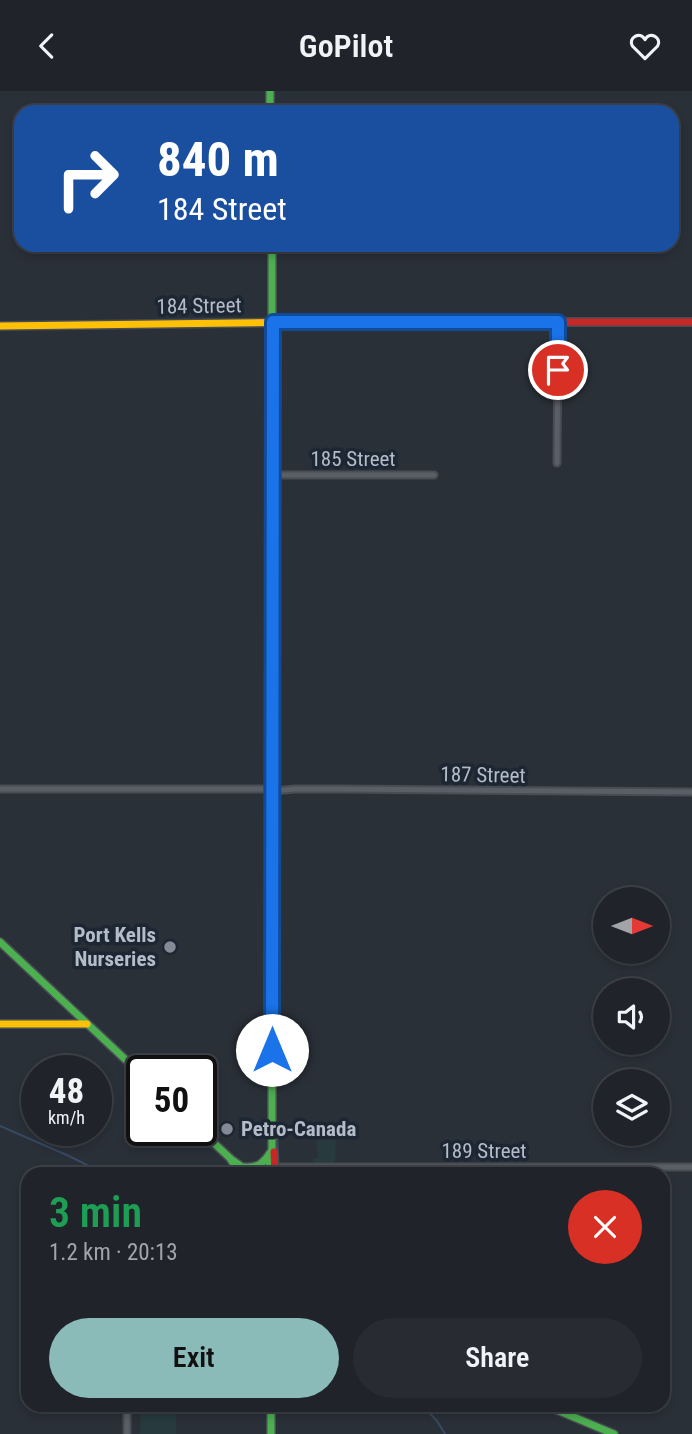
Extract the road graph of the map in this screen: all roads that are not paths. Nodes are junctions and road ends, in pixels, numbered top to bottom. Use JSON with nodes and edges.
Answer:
{"nodes":[{"id":1,"x":272,"y":252,"type":"edge"},
{"id":2,"x":273,"y":322,"type":"junction"},
{"id":3,"x":558,"y":322,"type":"junction"},
{"id":4,"x":692,"y":322,"type":"edge"},
{"id":5,"x":0,"y":327,"type":"edge"},
{"id":6,"x":557,"y":463,"type":"dead end"},
{"id":7,"x":273,"y":475,"type":"junction"},
{"id":8,"x":433,"y":475,"type":"dead end"},
{"id":9,"x":0,"y":789,"type":"edge"},
{"id":10,"x":273,"y":790,"type":"junction"},
{"id":11,"x":692,"y":792,"type":"edge"},
{"id":12,"x":0,"y":943,"type":"edge"},
{"id":13,"x":0,"y":1024,"type":"edge"},
{"id":14,"x":87,"y":1024,"type":"junction"},
{"id":15,"x":126,"y":1060,"type":"edge"},
{"id":16,"x":217,"y":1146,"type":"edge"},
{"id":17,"x":271,"y":1150,"type":"junction"},
{"id":18,"x":239,"y":1167,"type":"edge"},
{"id":19,"x":258,"y":1167,"type":"edge"},
{"id":20,"x":270,"y":1167,"type":"edge"},
{"id":21,"x":275,"y":1167,"type":"edge"},
{"id":22,"x":670,"y":1167,"type":"edge"},
{"id":23,"x":692,"y":1167,"type":"edge"},
{"id":24,"x":127,"y":1412,"type":"edge"},
{"id":25,"x":271,"y":1412,"type":"edge"},
{"id":26,"x":562,"y":1412,"type":"edge"},
{"id":27,"x":127,"y":1434,"type":"edge"},
{"id":28,"x":271,"y":1434,"type":"edge"},
{"id":29,"x":614,"y":1434,"type":"edge"}],
"edges":[{"from":1,"to":2,"type":"main road"},
{"from":2,"to":3,"type":"main road","name":"184 Street"},
{"from":2,"to":5,"type":"main road","name":"184 Street"},
{"from":2,"to":7,"type":"main road"},
{"from":3,"to":4,"type":"main road","name":"184 Street"},
{"from":3,"to":6,"type":"street"},
{"from":7,"to":8,"type":"street","name":"185 Street"},
{"from":7,"to":10,"type":"main road"},
{"from":9,"to":10,"type":"street","name":"187 Street"},
{"from":10,"to":11,"type":"street","name":"187 Street"},
{"from":10,"to":17,"type":"main road"},
{"from":12,"to":14,"type":"main road"},
{"from":13,"to":14,"type":"main road"},
{"from":14,"to":15,"type":"main road"},
{"from":16,"to":18,"type":"main road"},
{"from":17,"to":19,"type":"main road"},
{"from":17,"to":20,"type":"main road"},
{"from":17,"to":21,"type":"main road"},
{"from":22,"to":23,"type":"street","name":"189 Street"},
{"from":24,"to":27,"type":"street"},
{"from":25,"to":28,"type":"main road"},
{"from":26,"to":29,"type":"main road"}]}
